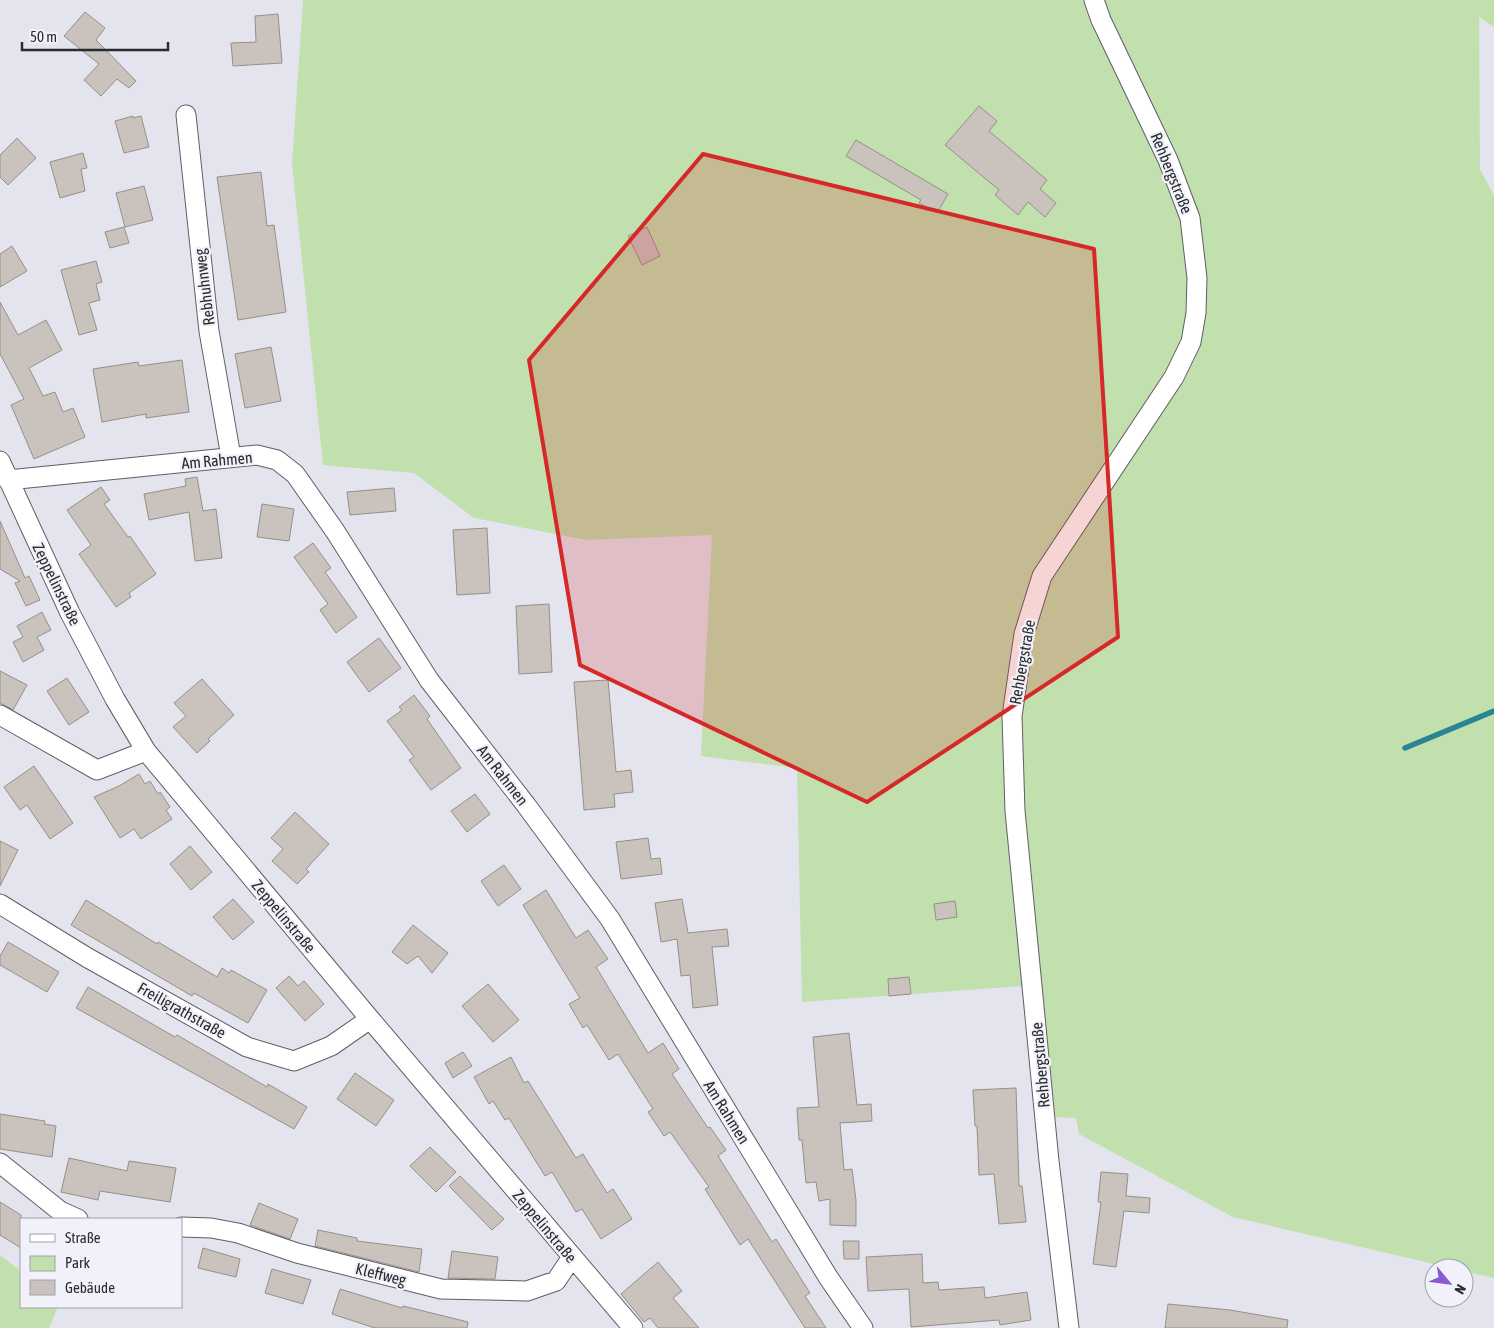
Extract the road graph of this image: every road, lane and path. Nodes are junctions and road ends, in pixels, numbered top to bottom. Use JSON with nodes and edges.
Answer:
{"nodes":[{"id":1,"x":1094,"y":0,"type":"edge"},
{"id":2,"x":186,"y":115,"type":"dead end"},
{"id":3,"x":231,"y":457,"type":"junction"},
{"id":4,"x":0,"y":462,"type":"edge"},
{"id":5,"x":7,"y":492,"type":"edge"},
{"id":6,"x":0,"y":715,"type":"edge"},
{"id":7,"x":146,"y":751,"type":"junction"},
{"id":8,"x":0,"y":904,"type":"edge"},
{"id":9,"x":370,"y":1019,"type":"junction"},
{"id":10,"x":0,"y":1164,"type":"edge"},
{"id":11,"x":76,"y":1218,"type":"edge"},
{"id":12,"x":182,"y":1227,"type":"edge"},
{"id":13,"x":572,"y":1257,"type":"junction"},
{"id":14,"x":633,"y":1328,"type":"edge"},
{"id":15,"x":863,"y":1328,"type":"edge"},
{"id":16,"x":1069,"y":1328,"type":"edge"}],
"edges":[{"from":1,"to":16,"type":"street","name":"Rehbergstraße"},
{"from":2,"to":3,"type":"street","name":"Rebhuhnweg"},
{"from":3,"to":5,"type":"street","name":"Am Rahmen"},
{"from":3,"to":15,"type":"street","name":"Am Rahmen"},
{"from":4,"to":5,"type":"street","name":"Zeppelinstraße"},
{"from":5,"to":7,"type":"street","name":"Zeppelinstraße"},
{"from":6,"to":7,"type":"street"},
{"from":7,"to":9,"type":"street","name":"Zeppelinstraße"},
{"from":8,"to":9,"type":"street","name":"Freiligrathstraße"},
{"from":9,"to":13,"type":"street","name":"Zeppelinstraße"},
{"from":10,"to":11,"type":"street"},
{"from":12,"to":13,"type":"street","name":"Kleffweg"},
{"from":13,"to":14,"type":"street","name":"Zeppelinstraße"}]}
